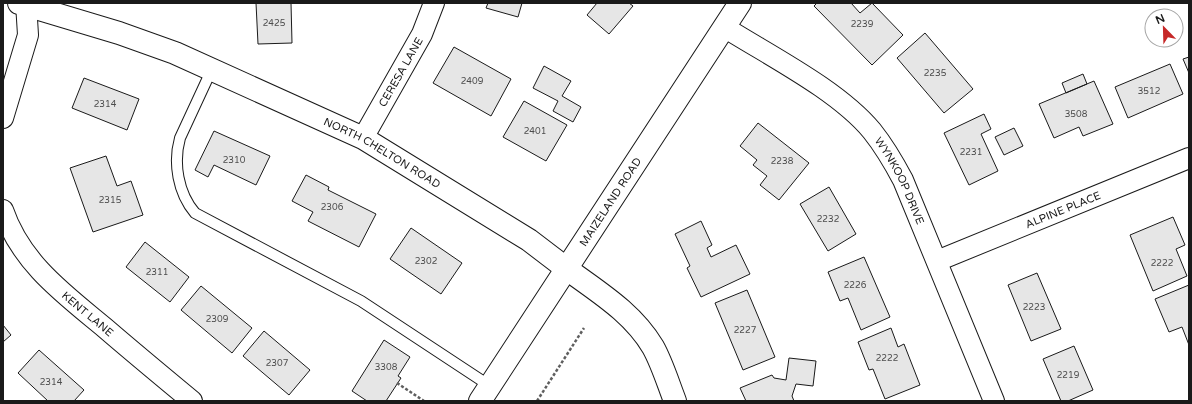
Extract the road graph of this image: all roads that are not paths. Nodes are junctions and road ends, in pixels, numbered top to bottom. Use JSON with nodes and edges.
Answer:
{"nodes":[{"id":1,"x":434,"y":3,"type":"edge"},
{"id":2,"x":740,"y":3,"type":"edge"},
{"id":3,"x":24,"y":4,"type":"edge"},
{"id":4,"x":724,"y":27,"type":"junction"},
{"id":5,"x":212,"y":69,"type":"junction"},
{"id":6,"x":3,"y":118,"type":"edge"},
{"id":7,"x":363,"y":138,"type":"junction"},
{"id":8,"x":1189,"y":158,"type":"edge"},
{"id":9,"x":3,"y":210,"type":"edge"},
{"id":10,"x":937,"y":261,"type":"junction"},
{"id":11,"x":567,"y":269,"type":"junction"},
{"id":12,"x":485,"y":393,"type":"edge"},
{"id":13,"x":192,"y":401,"type":"edge"},
{"id":14,"x":675,"y":401,"type":"edge"},
{"id":15,"x":994,"y":401,"type":"edge"}],
"edges":[{"from":1,"to":7,"type":"street","name":"CERESA LANE"},
{"from":2,"to":4,"type":"main road","name":"MAIZELAND ROAD"},
{"from":3,"to":5,"type":"main road","name":"NORTH CHELTON ROAD"},
{"from":3,"to":6,"type":"street"},
{"from":4,"to":10,"type":"street","name":"WYNKOOP DRIVE"},
{"from":4,"to":11,"type":"main road","name":"MAIZELAND ROAD"},
{"from":5,"to":7,"type":"main road","name":"NORTH CHELTON ROAD"},
{"from":5,"to":12,"type":"lane"},
{"from":7,"to":11,"type":"main road","name":"NORTH CHELTON ROAD"},
{"from":8,"to":10,"type":"street","name":"ALPINE PLACE"},
{"from":9,"to":13,"type":"street","name":"KENT LANE"},
{"from":10,"to":15,"type":"street","name":"WYNKOOP DRIVE"},
{"from":11,"to":12,"type":"main road","name":"MAIZELAND ROAD"},
{"from":11,"to":14,"type":"main road","name":"NORTH CHELTON ROAD"}]}
